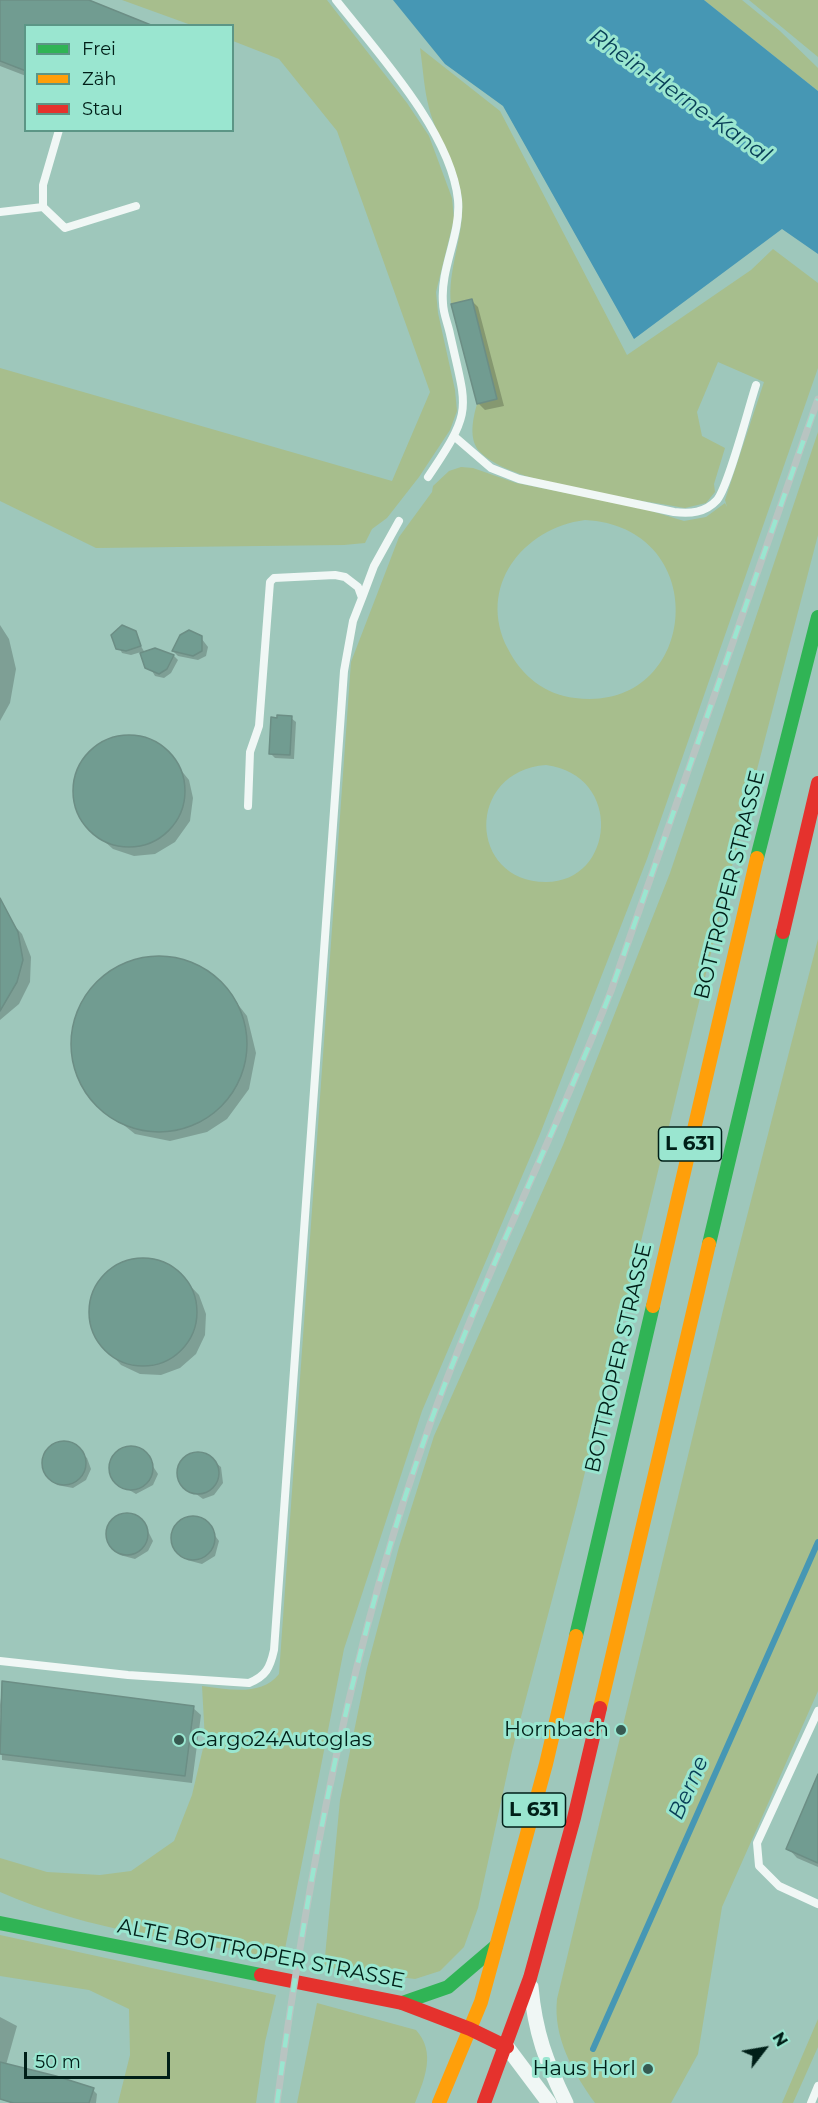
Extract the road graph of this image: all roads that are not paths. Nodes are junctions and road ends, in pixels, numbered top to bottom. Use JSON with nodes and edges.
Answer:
{"nodes":[{"id":1,"x":336,"y":0,"type":"edge"},
{"id":2,"x":57,"y":132,"type":"edge"},
{"id":3,"x":136,"y":206,"type":"dead end"},
{"id":4,"x":43,"y":207,"type":"junction"},
{"id":5,"x":0,"y":212,"type":"edge"},
{"id":6,"x":756,"y":385,"type":"dead end"},
{"id":7,"x":455,"y":437,"type":"junction"},
{"id":8,"x":428,"y":477,"type":"dead end"},
{"id":9,"x":399,"y":521,"type":"dead end"},
{"id":10,"x":362,"y":598,"type":"junction"},
{"id":11,"x":818,"y":617,"type":"edge"},
{"id":12,"x":818,"y":783,"type":"edge"},
{"id":13,"x":248,"y":806,"type":"dead end"},
{"id":14,"x":0,"y":1661,"type":"edge"},
{"id":15,"x":818,"y":1711,"type":"edge"},
{"id":16,"x":818,"y":1904,"type":"edge"},
{"id":17,"x":0,"y":1923,"type":"edge"},
{"id":18,"x":496,"y":1946,"type":"junction"},
{"id":19,"x":530,"y":1977,"type":"junction"},
{"id":20,"x":402,"y":2002,"type":"junction"},
{"id":21,"x":470,"y":2029,"type":"junction"},
{"id":22,"x":507,"y":2047,"type":"junction"},
{"id":23,"x":818,"y":2086,"type":"edge"},
{"id":24,"x":439,"y":2103,"type":"edge"},
{"id":25,"x":484,"y":2103,"type":"edge"},
{"id":26,"x":549,"y":2103,"type":"edge"},
{"id":27,"x":566,"y":2103,"type":"edge"},
{"id":28,"x":811,"y":2103,"type":"edge"}],
"edges":[{"from":1,"to":7,"type":"lane"},
{"from":2,"to":4,"type":"lane"},
{"from":3,"to":4,"type":"lane"},
{"from":4,"to":5,"type":"lane"},
{"from":6,"to":7,"type":"lane"},
{"from":7,"to":8,"type":"lane"},
{"from":9,"to":10,"type":"lane"},
{"from":10,"to":13,"type":"lane"},
{"from":10,"to":14,"type":"lane"},
{"from":11,"to":18,"type":"main road","name":"BOTTROPER STRASSE","number":"L 631"},
{"from":12,"to":19,"type":"main road","number":"L 631"},
{"from":15,"to":16,"type":"lane"},
{"from":17,"to":20,"type":"main road","name":"ALTE BOTTROPER STRASSE"},
{"from":18,"to":20,"type":"main road"},
{"from":18,"to":21,"type":"main road","name":"BOTTROPER STRASSE","number":"L 631"},
{"from":19,"to":22,"type":"main road","number":"L 631"},
{"from":19,"to":27,"type":"street"},
{"from":20,"to":21,"type":"main road","name":"ALTE BOTTROPER STRASSE"},
{"from":21,"to":22,"type":"main road","name":"ALTE BOTTROPER STRASSE"},
{"from":21,"to":24,"type":"main road","name":"BOTTROPER STRASSE","number":"L 631"},
{"from":22,"to":25,"type":"main road","number":"L 631"},
{"from":22,"to":26,"type":"street"},
{"from":23,"to":28,"type":"lane"}]}
